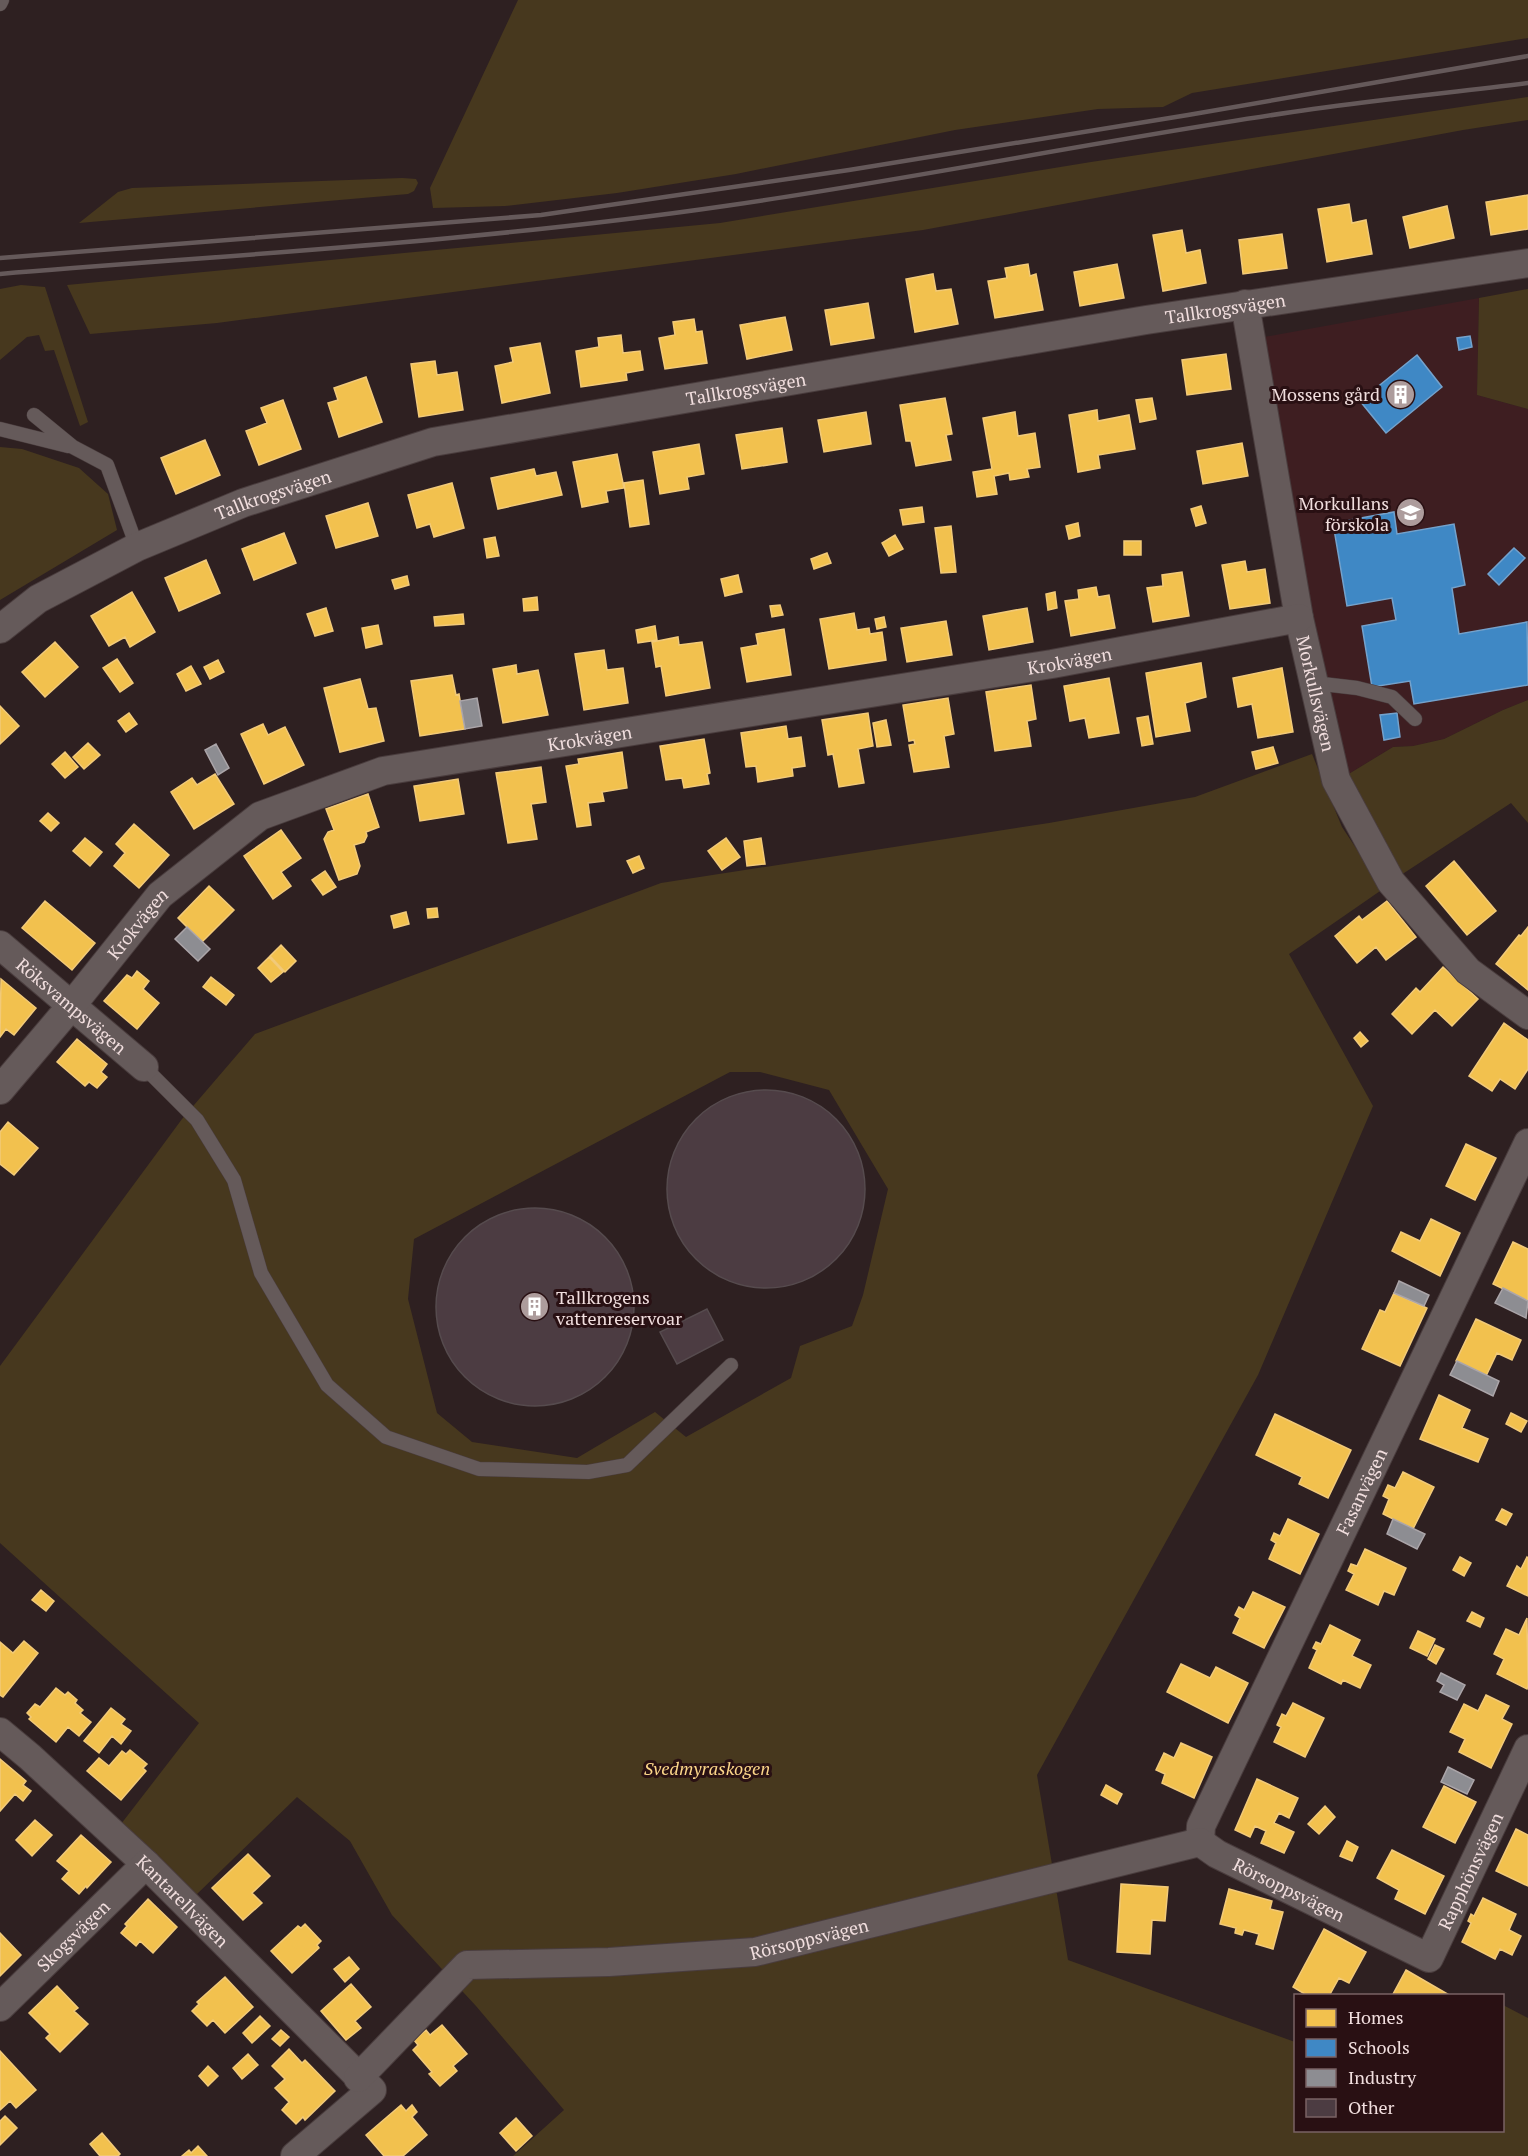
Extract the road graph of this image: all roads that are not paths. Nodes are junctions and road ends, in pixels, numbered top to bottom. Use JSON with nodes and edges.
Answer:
{"nodes":[{"id":1,"x":1528,"y":263,"type":"edge"},
{"id":2,"x":1245,"y":304,"type":"junction"},
{"id":3,"x":34,"y":415,"type":"dead end"},
{"id":4,"x":0,"y":429,"type":"edge"},
{"id":5,"x":73,"y":447,"type":"junction"},
{"id":6,"x":137,"y":547,"type":"junction"},
{"id":7,"x":1299,"y":618,"type":"junction"},
{"id":8,"x":0,"y":629,"type":"edge"},
{"id":9,"x":1314,"y":683,"type":"junction"},
{"id":10,"x":1415,"y":719,"type":"dead end"},
{"id":11,"x":0,"y":945,"type":"edge"},
{"id":12,"x":72,"y":1005,"type":"junction"},
{"id":13,"x":1528,"y":1016,"type":"edge"},
{"id":14,"x":144,"y":1067,"type":"joint"},
{"id":15,"x":0,"y":1090,"type":"edge"},
{"id":16,"x":1528,"y":1143,"type":"edge"},
{"id":17,"x":731,"y":1365,"type":"dead end"},
{"id":18,"x":0,"y":1732,"type":"edge"},
{"id":19,"x":1528,"y":1749,"type":"edge"},
{"id":20,"x":1200,"y":1842,"type":"junction"},
{"id":21,"x":146,"y":1864,"type":"junction"},
{"id":22,"x":1393,"y":1940,"type":"joint"},
{"id":23,"x":0,"y":2007,"type":"edge"},
{"id":24,"x":358,"y":2078,"type":"junction"},
{"id":25,"x":295,"y":2156,"type":"edge"}],
"edges":[{"from":1,"to":2,"type":"street","name":"Tallkrogsvägen"},
{"from":2,"to":6,"type":"street","name":"Tallkrogsvägen"},
{"from":2,"to":7,"type":"street","name":"Morkullsvägen"},
{"from":3,"to":5,"type":"lane"},
{"from":4,"to":5,"type":"lane"},
{"from":5,"to":6,"type":"lane"},
{"from":6,"to":8,"type":"street","name":"Tallkrogsvägen"},
{"from":7,"to":9,"type":"street","name":"Morkullsvägen"},
{"from":7,"to":12,"type":"street","name":"Krokvägen"},
{"from":9,"to":10,"type":"lane"},
{"from":9,"to":13,"type":"street","name":"Morkullsvägen"},
{"from":11,"to":12,"type":"street","name":"Röksvampsvägen"},
{"from":12,"to":14,"type":"street","name":"Röksvampsvägen"},
{"from":12,"to":15,"type":"street","name":"Krokvägen"},
{"from":14,"to":17,"type":"lane"},
{"from":16,"to":20,"type":"street","name":"Fasanvägen"},
{"from":18,"to":21,"type":"street","name":"Kantarellvägen"},
{"from":19,"to":22,"type":"street","name":"Rapphönsvägen"},
{"from":20,"to":22,"type":"street","name":"Rörsoppsvägen"},
{"from":20,"to":24,"type":"street","name":"Rörsoppsvägen"},
{"from":21,"to":23,"type":"street","name":"Skogsvägen"},
{"from":21,"to":24,"type":"street","name":"Kantarellvägen"},
{"from":24,"to":25,"type":"street"}]}
